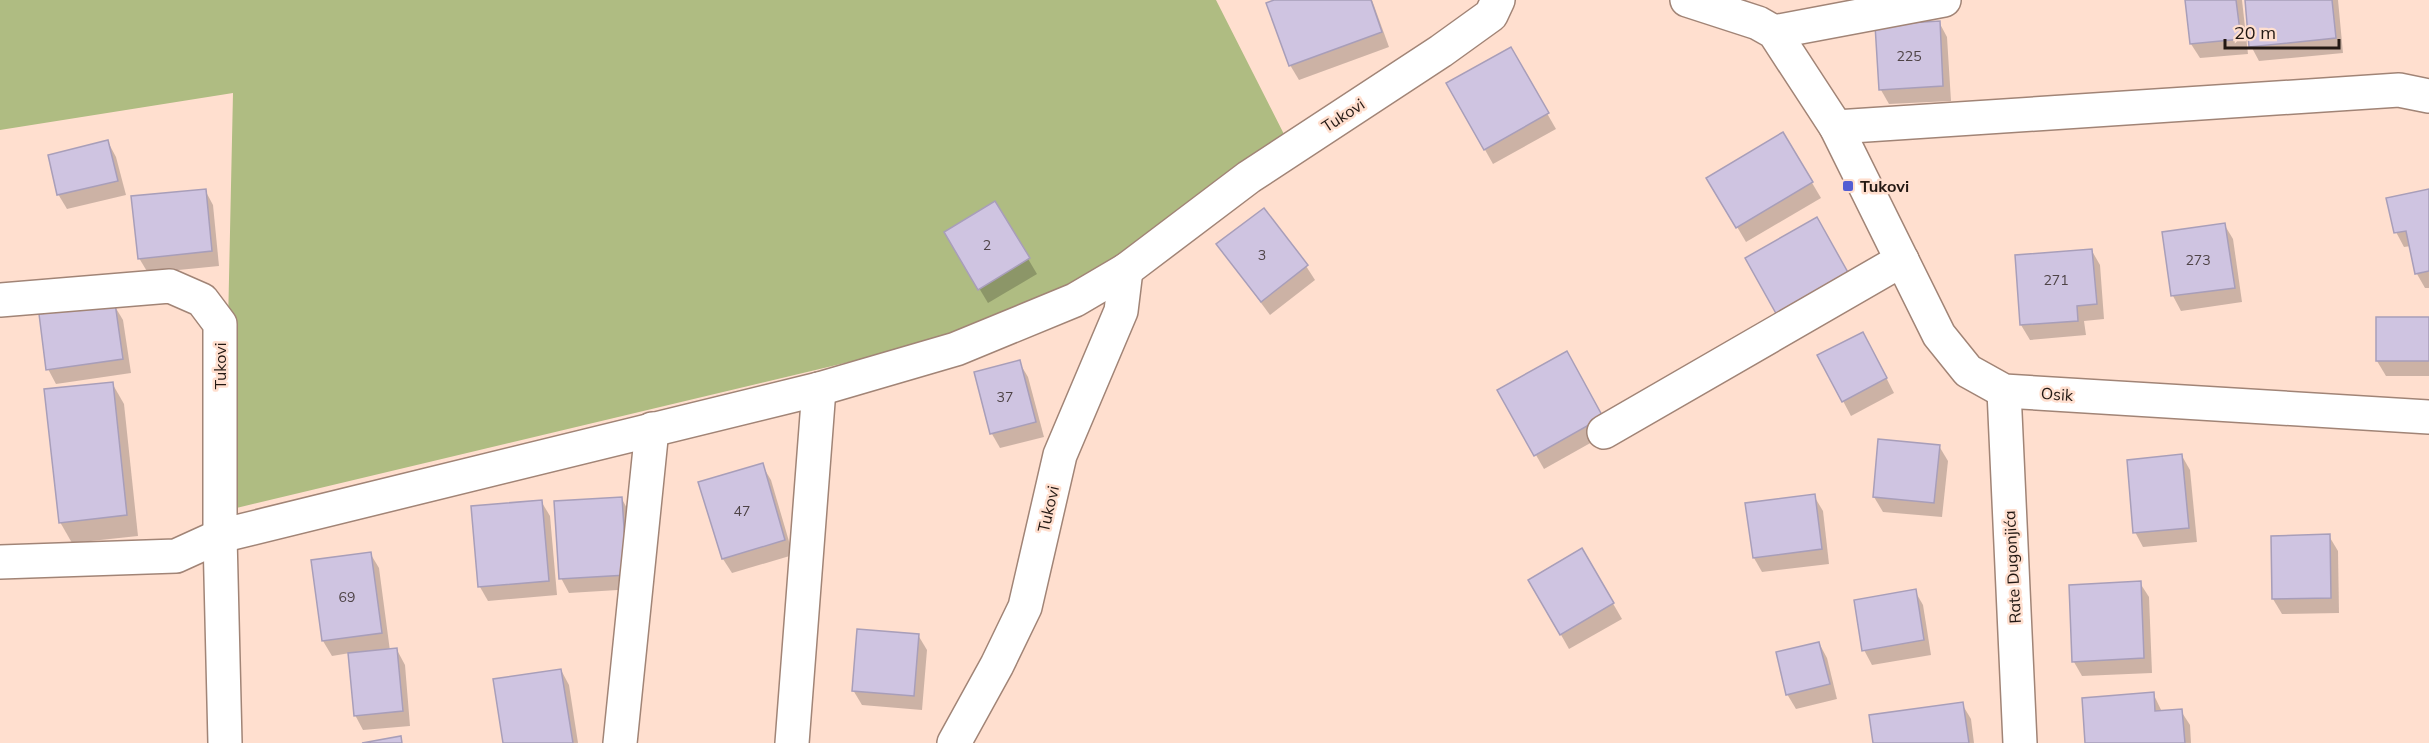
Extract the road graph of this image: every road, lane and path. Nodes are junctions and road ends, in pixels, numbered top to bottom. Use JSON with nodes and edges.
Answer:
{"nodes":[{"id":1,"x":1498,"y":0,"type":"edge"},
{"id":2,"x":1687,"y":0,"type":"edge"},
{"id":3,"x":1944,"y":0,"type":"edge"},
{"id":4,"x":1774,"y":32,"type":"junction"},
{"id":5,"x":2429,"y":96,"type":"edge"},
{"id":6,"x":1836,"y":127,"type":"junction"},
{"id":7,"x":1902,"y":260,"type":"junction"},
{"id":8,"x":1125,"y":270,"type":"junction"},
{"id":9,"x":0,"y":300,"type":"edge"},
{"id":10,"x":819,"y":389,"type":"junction"},
{"id":11,"x":2004,"y":391,"type":"junction"},
{"id":12,"x":2429,"y":417,"type":"edge"},
{"id":13,"x":652,"y":429,"type":"junction"},
{"id":14,"x":1604,"y":432,"type":"dead end"},
{"id":15,"x":220,"y":536,"type":"junction"},
{"id":16,"x":0,"y":562,"type":"edge"},
{"id":17,"x":225,"y":743,"type":"edge"},
{"id":18,"x":620,"y":743,"type":"edge"},
{"id":19,"x":792,"y":743,"type":"edge"},
{"id":20,"x":954,"y":743,"type":"edge"},
{"id":21,"x":2020,"y":743,"type":"edge"}],
"edges":[{"from":1,"to":8,"type":"street","name":"Tukovi"},
{"from":2,"to":4,"type":"street"},
{"from":3,"to":4,"type":"street"},
{"from":4,"to":6,"type":"street","name":"Osik"},
{"from":5,"to":6,"type":"street"},
{"from":6,"to":7,"type":"street","name":"Osik"},
{"from":7,"to":11,"type":"street","name":"Osik"},
{"from":7,"to":14,"type":"street"},
{"from":8,"to":10,"type":"street","name":"Tukovi"},
{"from":8,"to":20,"type":"street","name":"Tukovi"},
{"from":9,"to":15,"type":"street","name":"Tukovi"},
{"from":10,"to":13,"type":"street","name":"Tukovi"},
{"from":10,"to":19,"type":"street"},
{"from":11,"to":12,"type":"street","name":"Osik"},
{"from":11,"to":21,"type":"street","name":"Rate Dugonjića"},
{"from":13,"to":15,"type":"street","name":"Tukovi"},
{"from":13,"to":18,"type":"street"},
{"from":15,"to":16,"type":"street","name":"Tukovi"},
{"from":15,"to":17,"type":"street","name":"Tukovi"}]}
